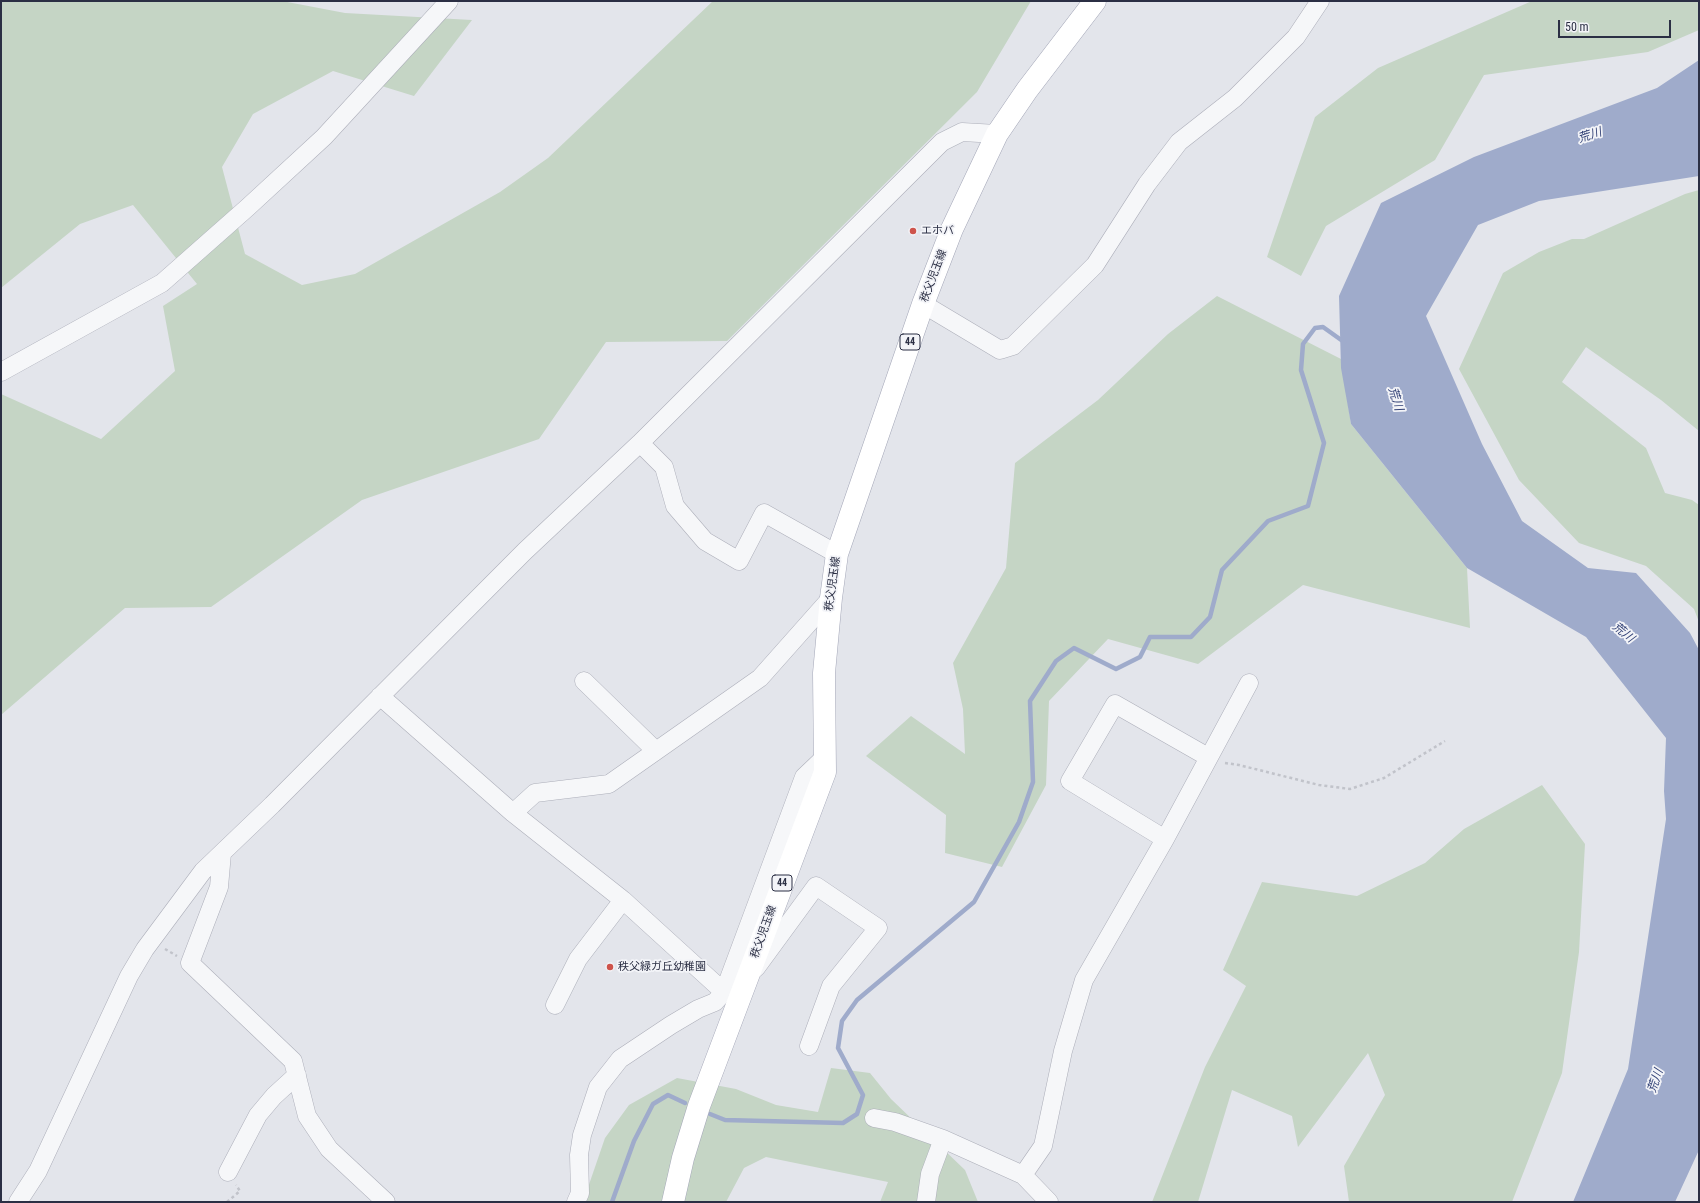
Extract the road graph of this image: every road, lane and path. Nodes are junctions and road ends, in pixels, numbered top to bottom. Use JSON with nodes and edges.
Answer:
{"nodes":[{"id":1,"x":449,"y":1,"type":"edge"},
{"id":2,"x":1095,"y":1,"type":"edge"},
{"id":3,"x":1320,"y":1,"type":"edge"},
{"id":4,"x":997,"y":134,"type":"junction"},
{"id":5,"x":923,"y":304,"type":"junction"},
{"id":6,"x":1,"y":372,"type":"edge"},
{"id":7,"x":640,"y":443,"type":"junction"},
{"id":8,"x":837,"y":554,"type":"junction"},
{"id":9,"x":831,"y":598,"type":"junction"},
{"id":10,"x":584,"y":681,"type":"dead end"},
{"id":11,"x":1249,"y":683,"type":"dead end"},
{"id":12,"x":380,"y":696,"type":"junction"},
{"id":13,"x":1445,"y":741,"type":"dead end"},
{"id":14,"x":656,"y":751,"type":"junction"},
{"id":15,"x":825,"y":757,"type":"junction"},
{"id":16,"x":1208,"y":757,"type":"junction"},
{"id":17,"x":1200,"y":775,"type":"junction"},
{"id":18,"x":513,"y":813,"type":"junction"},
{"id":19,"x":1165,"y":839,"type":"junction"},
{"id":20,"x":222,"y":853,"type":"junction"},
{"id":21,"x":623,"y":900,"type":"junction"},
{"id":22,"x":150,"y":942,"type":"junction"},
{"id":23,"x":190,"y":963,"type":"junction"},
{"id":24,"x":747,"y":979,"type":"junction"},
{"id":25,"x":724,"y":992,"type":"junction"},
{"id":26,"x":555,"y":1005,"type":"dead end"},
{"id":27,"x":809,"y":1046,"type":"dead end"},
{"id":28,"x":297,"y":1075,"type":"junction"},
{"id":29,"x":874,"y":1118,"type":"dead end"},
{"id":30,"x":943,"y":1140,"type":"junction"},
{"id":31,"x":228,"y":1172,"type":"dead end"},
{"id":32,"x":1023,"y":1175,"type":"junction"},
{"id":33,"x":18,"y":1202,"type":"edge"},
{"id":34,"x":386,"y":1202,"type":"edge"},
{"id":35,"x":576,"y":1202,"type":"edge"},
{"id":36,"x":673,"y":1202,"type":"edge"},
{"id":37,"x":926,"y":1202,"type":"edge"},
{"id":38,"x":1049,"y":1202,"type":"edge"}],
"edges":[{"from":1,"to":6,"type":"street"},
{"from":2,"to":4,"type":"main road","name":"秩父児玉線","number":"44"},
{"from":3,"to":5,"type":"street"},
{"from":4,"to":5,"type":"main road","name":"秩父児玉線","number":"44"},
{"from":4,"to":7,"type":"street"},
{"from":5,"to":8,"type":"main road","name":"秩父児玉線","number":"44"},
{"from":7,"to":8,"type":"street"},
{"from":7,"to":12,"type":"street"},
{"from":8,"to":9,"type":"main road","name":"秩父児玉線","number":"44"},
{"from":9,"to":14,"type":"street"},
{"from":9,"to":15,"type":"main road","name":"秩父児玉線","number":"44"},
{"from":10,"to":14,"type":"street"},
{"from":11,"to":16,"type":"street"},
{"from":12,"to":18,"type":"street"},
{"from":12,"to":20,"type":"street"},
{"from":13,"to":17,"type":"path"},
{"from":14,"to":18,"type":"street"},
{"from":15,"to":24,"type":"main road","name":"秩父児玉線","number":"44"},
{"from":15,"to":25,"type":"street"},
{"from":16,"to":17,"type":"street"},
{"from":16,"to":19,"type":"street"},
{"from":17,"to":19,"type":"street"},
{"from":18,"to":21,"type":"street"},
{"from":19,"to":32,"type":"street"},
{"from":20,"to":22,"type":"street"},
{"from":20,"to":23,"type":"street"},
{"from":21,"to":25,"type":"street"},
{"from":21,"to":26,"type":"street"},
{"from":22,"to":23,"type":"path"},
{"from":22,"to":33,"type":"street"},
{"from":23,"to":28,"type":"street"},
{"from":24,"to":27,"type":"street"},
{"from":24,"to":36,"type":"main road","name":"秩父児玉線","number":"44"},
{"from":25,"to":35,"type":"street"},
{"from":28,"to":31,"type":"street"},
{"from":28,"to":34,"type":"street"},
{"from":29,"to":30,"type":"street"},
{"from":30,"to":32,"type":"street"},
{"from":30,"to":37,"type":"street"},
{"from":32,"to":38,"type":"street"}]}
